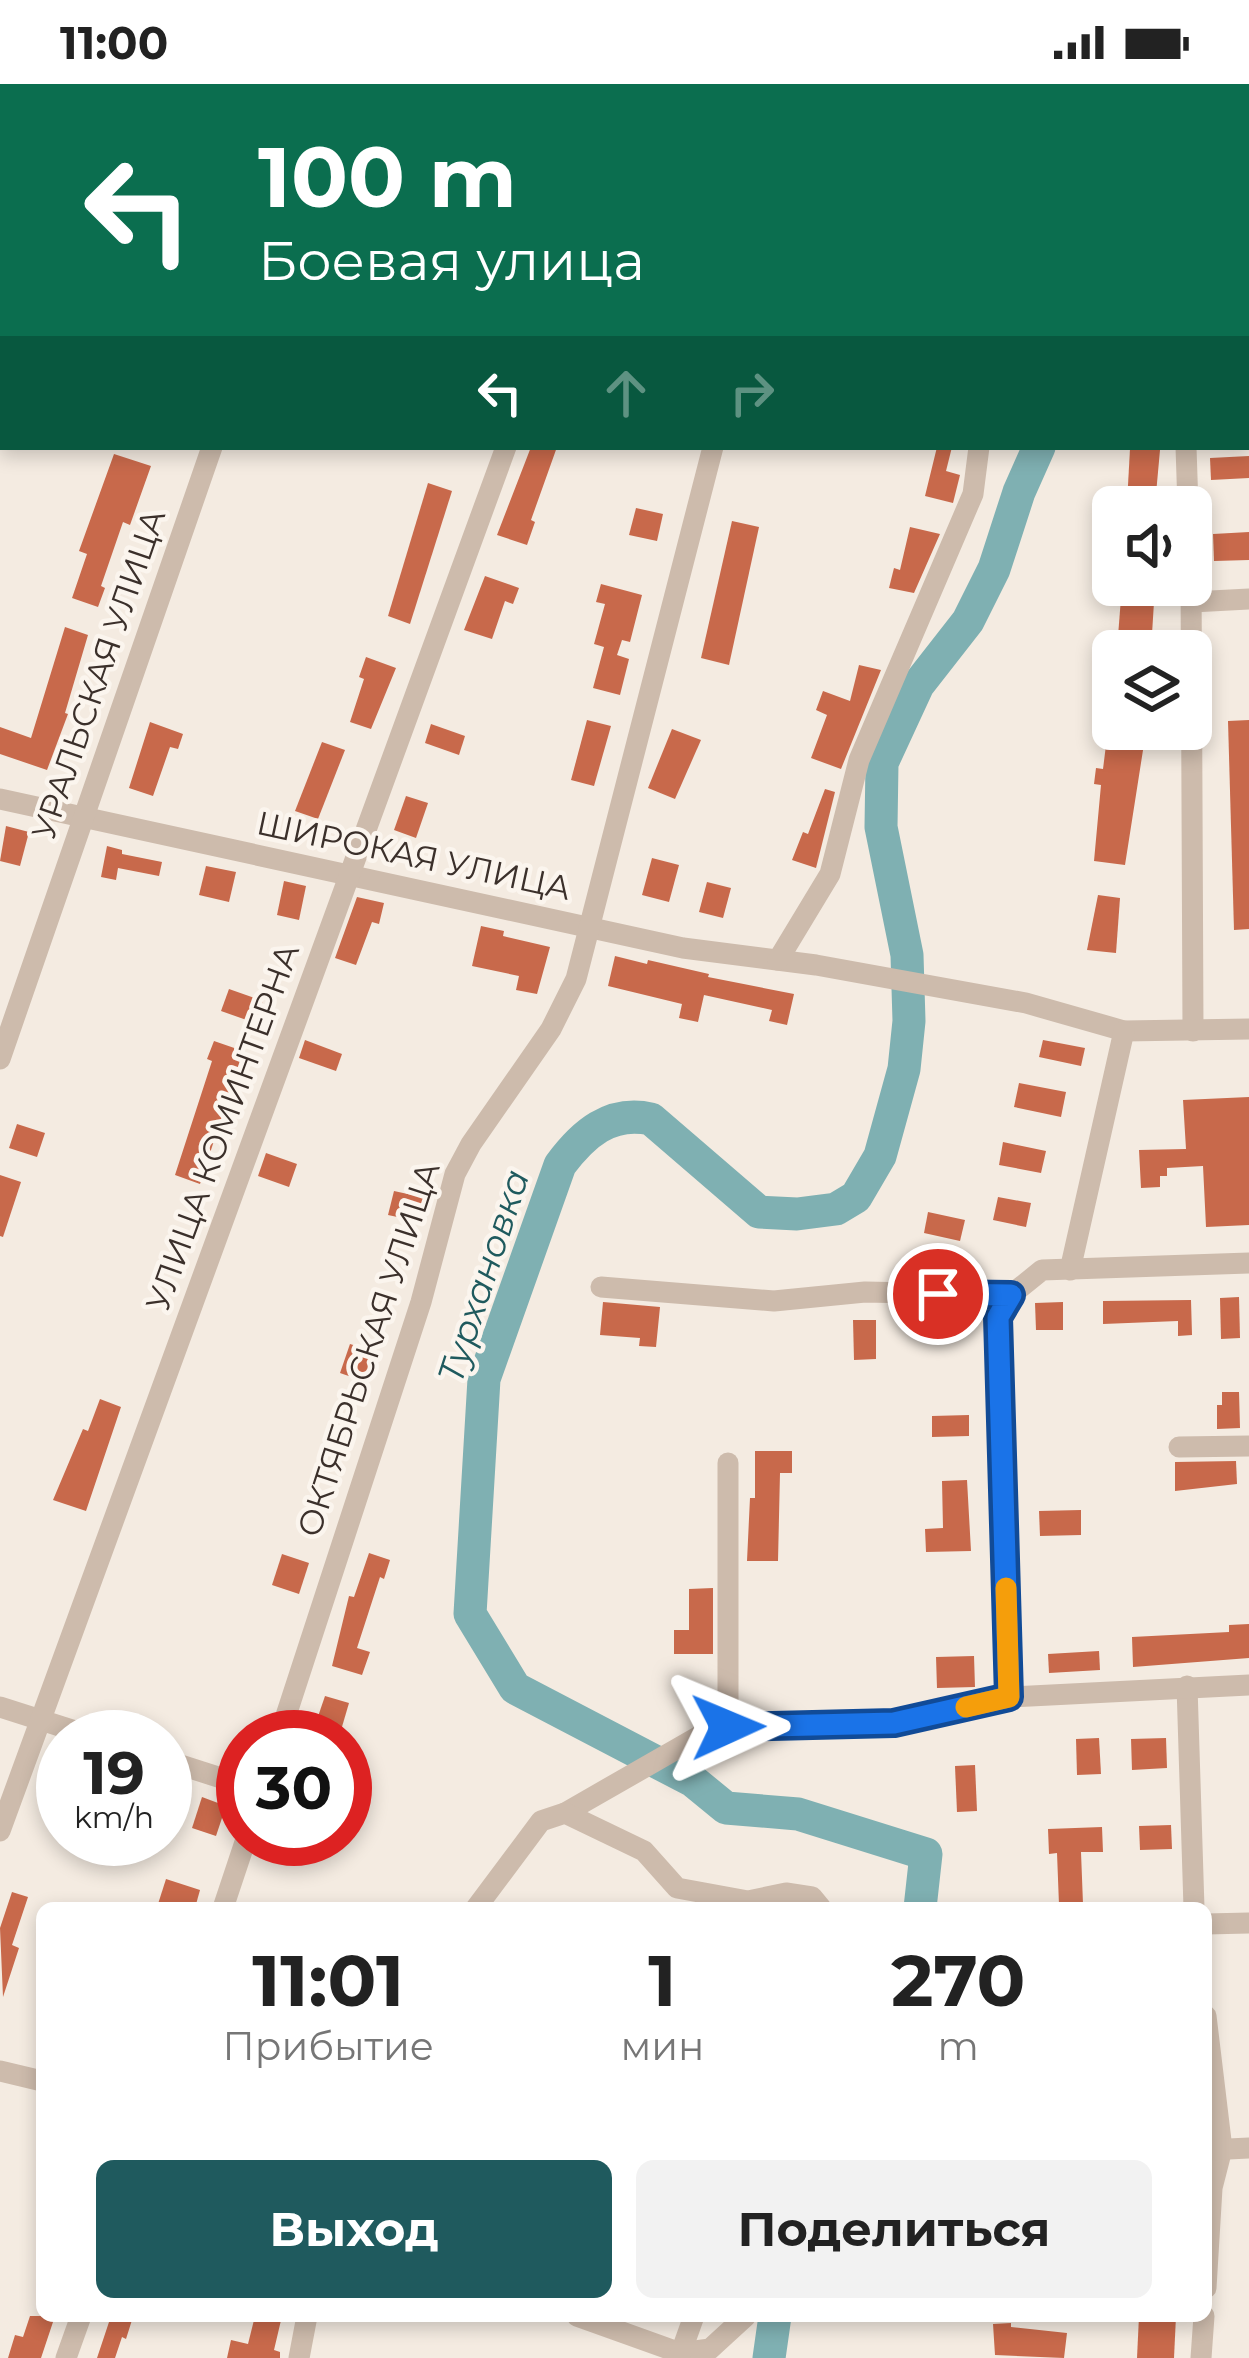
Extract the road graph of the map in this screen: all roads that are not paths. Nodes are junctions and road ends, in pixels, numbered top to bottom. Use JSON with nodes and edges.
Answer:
{"nodes":[{"id":1,"x":211,"y":450,"type":"edge"},
{"id":2,"x":505,"y":450,"type":"edge"},
{"id":3,"x":712,"y":450,"type":"edge"},
{"id":4,"x":979,"y":450,"type":"edge"},
{"id":5,"x":1186,"y":450,"type":"edge"},
{"id":6,"x":1187,"y":486,"type":"edge"},
{"id":7,"x":1249,"y":599,"type":"edge"},
{"id":8,"x":1212,"y":601,"type":"edge"},
{"id":9,"x":1192,"y":606,"type":"edge"},
{"id":10,"x":0,"y":799,"type":"edge"},
{"id":11,"x":82,"y":818,"type":"junction"},
{"id":12,"x":350,"y":874,"type":"junction"},
{"id":13,"x":586,"y":927,"type":"junction"},
{"id":14,"x":778,"y":960,"type":"junction"},
{"id":15,"x":1249,"y":1029,"type":"edge"},
{"id":16,"x":1124,"y":1030,"type":"junction"},
{"id":17,"x":1193,"y":1031,"type":"junction"},
{"id":18,"x":0,"y":1058,"type":"edge"},
{"id":19,"x":1249,"y":1263,"type":"edge"},
{"id":20,"x":1070,"y":1270,"type":"junction"},
{"id":21,"x":601,"y":1287,"type":"dead end"},
{"id":22,"x":1011,"y":1295,"type":"junction"},
{"id":23,"x":1249,"y":1445,"type":"edge"},
{"id":24,"x":1179,"y":1447,"type":"dead end"},
{"id":25,"x":728,"y":1463,"type":"dead end"},
{"id":26,"x":1249,"y":1684,"type":"edge"},
{"id":27,"x":1187,"y":1687,"type":"junction"},
{"id":28,"x":1009,"y":1697,"type":"junction"},
{"id":29,"x":0,"y":1707,"type":"edge"},
{"id":30,"x":44,"y":1710,"type":"edge"},
{"id":31,"x":288,"y":1710,"type":"edge"},
{"id":32,"x":36,"y":1719,"type":"edge"},
{"id":33,"x":728,"y":1727,"type":"junction"},
{"id":34,"x":36,"y":1731,"type":"edge"},
{"id":35,"x":565,"y":1813,"type":"junction"},
{"id":36,"x":0,"y":1831,"type":"edge"},
{"id":37,"x":237,"y":1866,"type":"edge"},
{"id":38,"x":672,"y":1898,"type":"edge"},
{"id":39,"x":225,"y":1902,"type":"edge"},
{"id":40,"x":480,"y":1902,"type":"edge"},
{"id":41,"x":816,"y":1902,"type":"edge"},
{"id":42,"x":1194,"y":1902,"type":"edge"},
{"id":43,"x":1249,"y":1923,"type":"edge"},
{"id":44,"x":1212,"y":1924,"type":"edge"},
{"id":45,"x":0,"y":2071,"type":"edge"},
{"id":46,"x":36,"y":2080,"type":"edge"},
{"id":47,"x":1212,"y":2116,"type":"edge"},
{"id":48,"x":1249,"y":2147,"type":"edge"},
{"id":49,"x":1214,"y":2149,"type":"edge"},
{"id":50,"x":1212,"y":2202,"type":"edge"},
{"id":51,"x":79,"y":2322,"type":"edge"},
{"id":52,"x":306,"y":2322,"type":"edge"},
{"id":53,"x":592,"y":2322,"type":"edge"},
{"id":54,"x":692,"y":2322,"type":"edge"},
{"id":55,"x":739,"y":2322,"type":"edge"},
{"id":56,"x":1204,"y":2322,"type":"edge"},
{"id":57,"x":680,"y":2356,"type":"edge"},
{"id":58,"x":67,"y":2358,"type":"edge"},
{"id":59,"x":299,"y":2358,"type":"edge"},
{"id":60,"x":1201,"y":2358,"type":"edge"}],
"edges":[{"from":1,"to":11,"type":"street","name":"УРАЛЬСКАЯ УЛИЦА"},
{"from":2,"to":12,"type":"street","name":"УЛИЦА КОМИНТЕРНА"},
{"from":3,"to":13,"type":"street","name":"ОКТЯБРЬСКАЯ УЛИЦА"},
{"from":4,"to":14,"type":"street"},
{"from":5,"to":6,"type":"street"},
{"from":7,"to":8,"type":"street"},
{"from":9,"to":17,"type":"street"},
{"from":10,"to":11,"type":"street","name":"ШИРОКАЯ УЛИЦА"},
{"from":11,"to":12,"type":"street","name":"ШИРОКАЯ УЛИЦА"},
{"from":11,"to":18,"type":"street","name":"УРАЛЬСКАЯ УЛИЦА"},
{"from":12,"to":13,"type":"street","name":"ШИРОКАЯ УЛИЦА"},
{"from":12,"to":30,"type":"street","name":"УЛИЦА КОМИНТЕРНА"},
{"from":13,"to":14,"type":"street","name":"ШИРОКАЯ УЛИЦА"},
{"from":13,"to":31,"type":"street","name":"ОКТЯБРЬСКАЯ УЛИЦА"},
{"from":14,"to":16,"type":"street","name":"ШИРОКАЯ УЛИЦА"},
{"from":15,"to":17,"type":"street"},
{"from":16,"to":17,"type":"street"},
{"from":16,"to":20,"type":"street"},
{"from":19,"to":20,"type":"street"},
{"from":20,"to":22,"type":"street"},
{"from":21,"to":22,"type":"street"},
{"from":22,"to":28,"type":"street"},
{"from":23,"to":24,"type":"street"},
{"from":25,"to":33,"type":"street"},
{"from":26,"to":27,"type":"street"},
{"from":27,"to":28,"type":"street"},
{"from":27,"to":42,"type":"street"},
{"from":28,"to":33,"type":"street"},
{"from":29,"to":32,"type":"street"},
{"from":33,"to":35,"type":"street"},
{"from":34,"to":36,"type":"street","name":"УЛИЦА КОМИНТЕРНА"},
{"from":35,"to":38,"type":"street"},
{"from":35,"to":40,"type":"street"},
{"from":37,"to":39,"type":"street"},
{"from":38,"to":41,"type":"street"},
{"from":43,"to":44,"type":"street"},
{"from":45,"to":46,"type":"street"},
{"from":47,"to":49,"type":"street"},
{"from":48,"to":49,"type":"street"},
{"from":49,"to":50,"type":"street"},
{"from":51,"to":58,"type":"street"},
{"from":52,"to":59,"type":"street"},
{"from":53,"to":57,"type":"street"},
{"from":54,"to":57,"type":"street"},
{"from":55,"to":57,"type":"street"},
{"from":56,"to":60,"type":"street"}]}
